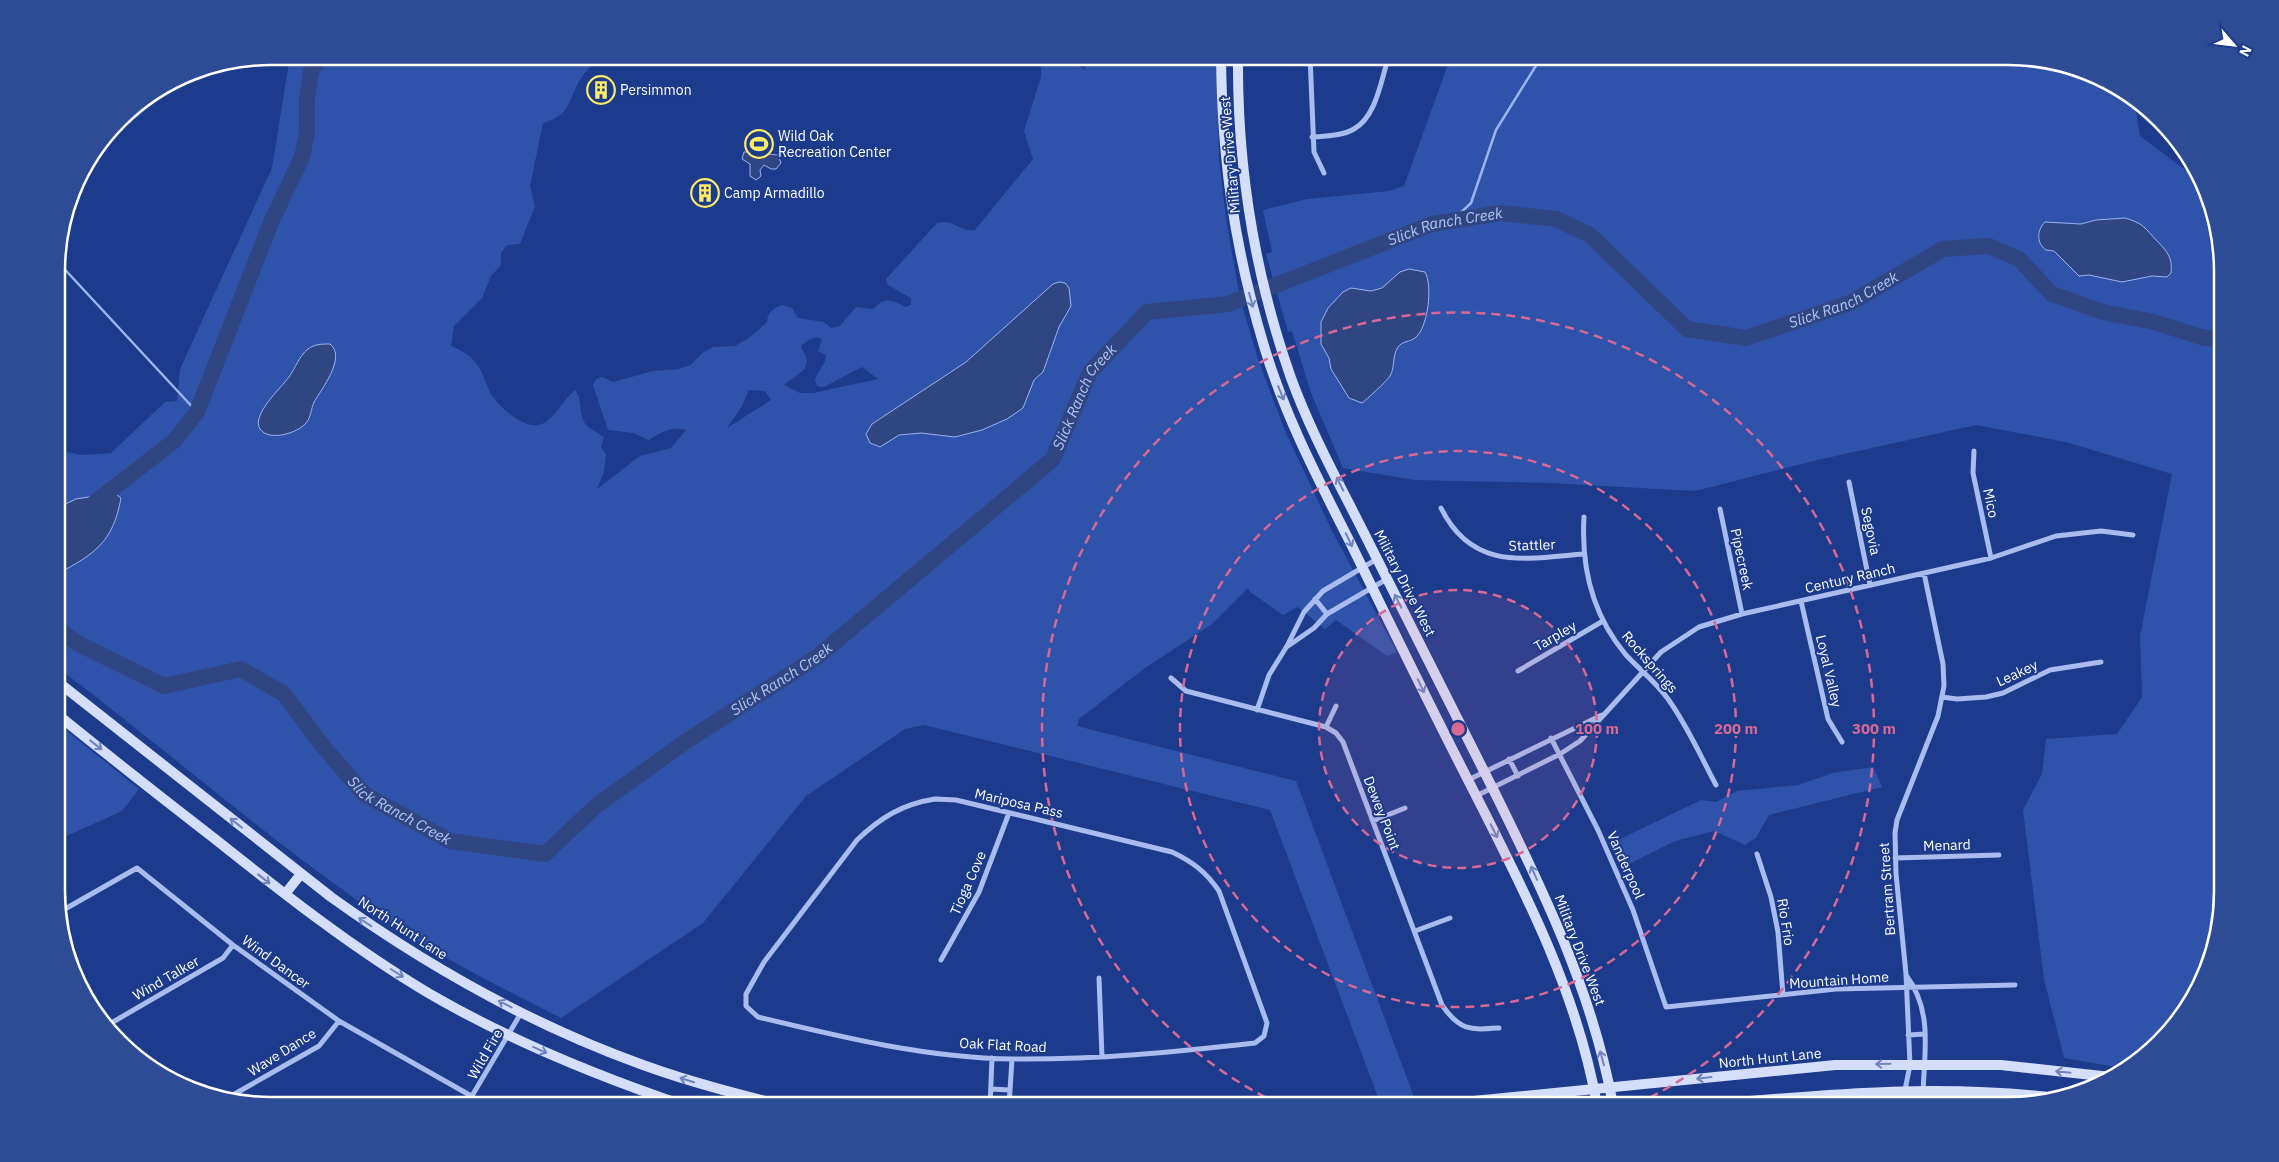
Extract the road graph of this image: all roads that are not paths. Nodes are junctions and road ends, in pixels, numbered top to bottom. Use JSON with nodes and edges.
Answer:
{"nodes":[{"id":1,"x":1221,"y":65,"type":"edge"},
{"id":2,"x":1238,"y":65,"type":"edge"},
{"id":3,"x":1310,"y":65,"type":"edge"},
{"id":4,"x":1386,"y":65,"type":"edge"},
{"id":5,"x":1312,"y":137,"type":"junction"},
{"id":6,"x":1324,"y":173,"type":"dead end"},
{"id":7,"x":1974,"y":452,"type":"dead end"},
{"id":8,"x":1849,"y":482,"type":"dead end"},
{"id":9,"x":1441,"y":508,"type":"dead end"},
{"id":10,"x":1720,"y":509,"type":"dead end"},
{"id":11,"x":1584,"y":517,"type":"dead end"},
{"id":12,"x":2133,"y":535,"type":"dead end"},
{"id":13,"x":1583,"y":554,"type":"junction"},
{"id":14,"x":1991,"y":558,"type":"junction"},
{"id":15,"x":1377,"y":559,"type":"junction"},
{"id":16,"x":1362,"y":567,"type":"junction"},
{"id":17,"x":1924,"y":573,"type":"junction"},
{"id":18,"x":1387,"y":579,"type":"junction"},
{"id":19,"x":1870,"y":585,"type":"junction"},
{"id":20,"x":1372,"y":587,"type":"junction"},
{"id":21,"x":1315,"y":599,"type":"junction"},
{"id":22,"x":1801,"y":601,"type":"junction"},
{"id":23,"x":1327,"y":614,"type":"junction"},
{"id":24,"x":1742,"y":614,"type":"junction"},
{"id":25,"x":1603,"y":621,"type":"junction"},
{"id":26,"x":1287,"y":646,"type":"junction"},
{"id":27,"x":2101,"y":662,"type":"dead end"},
{"id":28,"x":1518,"y":671,"type":"dead end"},
{"id":29,"x":1642,"y":671,"type":"junction"},
{"id":30,"x":1171,"y":678,"type":"dead end"},
{"id":31,"x":65,"y":688,"type":"edge"},
{"id":32,"x":1942,"y":697,"type":"junction"},
{"id":33,"x":1336,"y":706,"type":"dead end"},
{"id":34,"x":1258,"y":710,"type":"junction"},
{"id":35,"x":1604,"y":714,"type":"junction"},
{"id":36,"x":65,"y":721,"type":"edge"},
{"id":37,"x":1326,"y":728,"type":"junction"},
{"id":38,"x":1551,"y":738,"type":"junction"},
{"id":39,"x":1842,"y":742,"type":"dead end"},
{"id":40,"x":1560,"y":754,"type":"junction"},
{"id":41,"x":1509,"y":759,"type":"junction"},
{"id":42,"x":1484,"y":772,"type":"junction"},
{"id":43,"x":1518,"y":776,"type":"junction"},
{"id":44,"x":1468,"y":780,"type":"junction"},
{"id":45,"x":1716,"y":785,"type":"dead end"},
{"id":46,"x":1492,"y":788,"type":"junction"},
{"id":47,"x":1476,"y":796,"type":"junction"},
{"id":48,"x":1405,"y":808,"type":"dead end"},
{"id":49,"x":1009,"y":813,"type":"junction"},
{"id":50,"x":1373,"y":821,"type":"junction"},
{"id":51,"x":1757,"y":854,"type":"dead end"},
{"id":52,"x":1999,"y":855,"type":"dead end"},
{"id":53,"x":1895,"y":858,"type":"junction"},
{"id":54,"x":301,"y":874,"type":"junction"},
{"id":55,"x":285,"y":894,"type":"junction"},
{"id":56,"x":66,"y":908,"type":"edge"},
{"id":57,"x":1450,"y":918,"type":"dead end"},
{"id":58,"x":1414,"y":931,"type":"junction"},
{"id":59,"x":233,"y":946,"type":"junction"},
{"id":60,"x":941,"y":960,"type":"dead end"},
{"id":61,"x":1906,"y":974,"type":"junction"},
{"id":62,"x":1099,"y":978,"type":"dead end"},
{"id":63,"x":2015,"y":985,"type":"dead end"},
{"id":64,"x":1906,"y":987,"type":"junction"},
{"id":65,"x":1916,"y":987,"type":"junction"},
{"id":66,"x":1783,"y":995,"type":"junction"},
{"id":67,"x":746,"y":1006,"type":"joint"},
{"id":68,"x":1666,"y":1007,"type":"joint"},
{"id":69,"x":521,"y":1012,"type":"junction"},
{"id":70,"x":339,"y":1021,"type":"junction"},
{"id":71,"x":113,"y":1022,"type":"edge"},
{"id":72,"x":1499,"y":1028,"type":"dead end"},
{"id":73,"x":1925,"y":1034,"type":"junction"},
{"id":74,"x":1908,"y":1035,"type":"junction"},
{"id":75,"x":508,"y":1036,"type":"junction"},
{"id":76,"x":1264,"y":1036,"type":"joint"},
{"id":77,"x":1102,"y":1057,"type":"junction"},
{"id":78,"x":992,"y":1058,"type":"junction"},
{"id":79,"x":1012,"y":1059,"type":"junction"},
{"id":80,"x":1910,"y":1065,"type":"junction"},
{"id":81,"x":1927,"y":1065,"type":"junction"},
{"id":82,"x":2099,"y":1076,"type":"edge"},
{"id":83,"x":991,"y":1089,"type":"junction"},
{"id":84,"x":1610,"y":1089,"type":"junction"},
{"id":85,"x":1010,"y":1090,"type":"junction"},
{"id":86,"x":1594,"y":1090,"type":"junction"},
{"id":87,"x":1904,"y":1090,"type":"junction"},
{"id":88,"x":1923,"y":1090,"type":"junction"},
{"id":89,"x":235,"y":1094,"type":"edge"},
{"id":90,"x":2026,"y":1096,"type":"edge"},
{"id":91,"x":472,"y":1097,"type":"joint"},
{"id":92,"x":661,"y":1097,"type":"edge"},
{"id":93,"x":749,"y":1097,"type":"edge"},
{"id":94,"x":991,"y":1097,"type":"edge"},
{"id":95,"x":1010,"y":1097,"type":"edge"},
{"id":96,"x":1524,"y":1097,"type":"edge"},
{"id":97,"x":1595,"y":1097,"type":"edge"},
{"id":98,"x":1612,"y":1097,"type":"edge"},
{"id":99,"x":1792,"y":1097,"type":"edge"},
{"id":100,"x":1904,"y":1097,"type":"edge"},
{"id":101,"x":1923,"y":1097,"type":"edge"}],
"edges":[{"from":1,"to":16,"type":"main road","name":"Military Drive West","one_way":true},
{"from":15,"to":2,"type":"main road","name":"Military Drive West","one_way":true},
{"from":3,"to":5,"type":"street"},
{"from":4,"to":5,"type":"street"},
{"from":5,"to":6,"type":"street"},
{"from":7,"to":14,"type":"street","name":"Mico"},
{"from":8,"to":19,"type":"street","name":"Segovia"},
{"from":9,"to":13,"type":"street","name":"Stattler"},
{"from":10,"to":24,"type":"street","name":"Pipecreek"},
{"from":11,"to":13,"type":"street","name":"Rocksprings"},
{"from":12,"to":14,"type":"street","name":"Century Ranch"},
{"from":13,"to":25,"type":"street","name":"Rocksprings"},
{"from":14,"to":17,"type":"street","name":"Century Ranch"},
{"from":15,"to":16,"type":"street"},
{"from":15,"to":18,"type":"main road","name":"Military Drive West"},
{"from":16,"to":20,"type":"main road","name":"Military Drive West"},
{"from":16,"to":21,"type":"street"},
{"from":17,"to":19,"type":"street","name":"Century Ranch"},
{"from":17,"to":32,"type":"street","name":"Bertram Street"},
{"from":18,"to":20,"type":"street"},
{"from":42,"to":18,"type":"main road","name":"Military Drive West","one_way":true},
{"from":19,"to":22,"type":"street","name":"Century Ranch"},
{"from":20,"to":23,"type":"street"},
{"from":20,"to":44,"type":"main road","name":"Military Drive West","one_way":true},
{"from":21,"to":23,"type":"street"},
{"from":21,"to":26,"type":"street"},
{"from":22,"to":24,"type":"street","name":"Century Ranch"},
{"from":22,"to":39,"type":"street","name":"Loyal Valley"},
{"from":23,"to":26,"type":"street"},
{"from":24,"to":29,"type":"street","name":"Century Ranch"},
{"from":25,"to":28,"type":"street","name":"Tarpley"},
{"from":25,"to":29,"type":"street","name":"Rocksprings"},
{"from":26,"to":34,"type":"street"},
{"from":27,"to":32,"type":"street","name":"Leakey"},
{"from":29,"to":35,"type":"street","name":"Century Ranch"},
{"from":29,"to":45,"type":"street","name":"Rocksprings"},
{"from":30,"to":34,"type":"street","name":"Dewey Point"},
{"from":54,"to":31,"type":"main road","name":"North Hunt Lane","one_way":true},
{"from":32,"to":53,"type":"street","name":"Bertram Street"},
{"from":33,"to":37,"type":"street"},
{"from":34,"to":37,"type":"street","name":"Dewey Point"},
{"from":35,"to":38,"type":"street","name":"Century Ranch"},
{"from":35,"to":40,"type":"street","name":"Century Ranch"},
{"from":36,"to":55,"type":"main road","one_way":true},
{"from":37,"to":50,"type":"street","name":"Dewey Point"},
{"from":38,"to":40,"type":"street","name":"Vanderpool"},
{"from":38,"to":41,"type":"street","name":"Century Ranch"},
{"from":40,"to":43,"type":"street","name":"Century Ranch"},
{"from":40,"to":68,"type":"street","name":"Vanderpool"},
{"from":41,"to":42,"type":"street","name":"Century Ranch"},
{"from":41,"to":43,"type":"street"},
{"from":42,"to":44,"type":"street","name":"Century Ranch"},
{"from":42,"to":46,"type":"main road","name":"Military Drive West"},
{"from":43,"to":46,"type":"street","name":"Century Ranch"},
{"from":44,"to":47,"type":"main road","name":"Military Drive West"},
{"from":46,"to":47,"type":"street","name":"Century Ranch"},
{"from":84,"to":46,"type":"main road","name":"Military Drive West","one_way":true},
{"from":47,"to":86,"type":"main road","name":"Military Drive West","one_way":true},
{"from":48,"to":50,"type":"street"},
{"from":49,"to":60,"type":"street","name":"Tioga Cove"},
{"from":49,"to":67,"type":"street","name":"Mariposa Pass"},
{"from":49,"to":76,"type":"street","name":"Mariposa Pass"},
{"from":50,"to":58,"type":"street","name":"Dewey Point"},
{"from":51,"to":66,"type":"street","name":"Rio Frio"},
{"from":52,"to":53,"type":"street","name":"Menard"},
{"from":53,"to":61,"type":"street","name":"Bertram Street"},
{"from":54,"to":55,"type":"main road"},
{"from":69,"to":54,"type":"main road","name":"North Hunt Lane","one_way":true},
{"from":55,"to":75,"type":"main road","one_way":true},
{"from":56,"to":59,"type":"street","name":"Wind Dancer"},
{"from":57,"to":58,"type":"street"},
{"from":58,"to":72,"type":"street","name":"Dewey Point"},
{"from":59,"to":70,"type":"street","name":"Wind Dancer"},
{"from":59,"to":71,"type":"street","name":"Wind Talker"},
{"from":61,"to":64,"type":"street","name":"Bertram Street"},
{"from":61,"to":65,"type":"street"},
{"from":62,"to":77,"type":"street"},
{"from":63,"to":65,"type":"street","name":"Mountain Home"},
{"from":64,"to":65,"type":"street","name":"Mountain Home"},
{"from":64,"to":66,"type":"street","name":"Mountain Home"},
{"from":64,"to":74,"type":"street","name":"Bertram Street"},
{"from":65,"to":73,"type":"street"},
{"from":66,"to":68,"type":"street","name":"Mountain Home"},
{"from":67,"to":78,"type":"street","name":"Oak Flat Road"},
{"from":69,"to":75,"type":"street","name":"Wild Fire"},
{"from":93,"to":69,"type":"main road","name":"North Hunt Lane","one_way":true},
{"from":70,"to":89,"type":"street","name":"Wave Dance"},
{"from":70,"to":91,"type":"street","name":"Wind Dancer"},
{"from":73,"to":74,"type":"street"},
{"from":73,"to":81,"type":"street"},
{"from":74,"to":80,"type":"street","name":"Bertram Street"},
{"from":75,"to":91,"type":"street","name":"Wild Fire"},
{"from":75,"to":92,"type":"main road","one_way":true},
{"from":76,"to":77,"type":"street","name":"Oak Flat Road"},
{"from":77,"to":79,"type":"street","name":"Oak Flat Road"},
{"from":78,"to":79,"type":"street","name":"Oak Flat Road"},
{"from":78,"to":83,"type":"street"},
{"from":79,"to":85,"type":"street"},
{"from":80,"to":81,"type":"main road","name":"North Hunt Lane"},
{"from":80,"to":84,"type":"main road","name":"North Hunt Lane","one_way":true},
{"from":80,"to":87,"type":"street","name":"Bertram Street"},
{"from":82,"to":81,"type":"main road","name":"North Hunt Lane","one_way":true},
{"from":81,"to":88,"type":"street"},
{"from":83,"to":85,"type":"street"},
{"from":83,"to":94,"type":"street"},
{"from":84,"to":86,"type":"main road","name":"North Hunt Lane"},
{"from":84,"to":98,"type":"main road","name":"Military Drive West"},
{"from":85,"to":95,"type":"street"},
{"from":86,"to":96,"type":"main road","name":"North Hunt Lane"},
{"from":86,"to":97,"type":"main road","name":"Military Drive West"},
{"from":87,"to":88,"type":"main road"},
{"from":87,"to":99,"type":"main road"},
{"from":87,"to":100,"type":"street","name":"Bertram Street"},
{"from":88,"to":90,"type":"main road"},
{"from":88,"to":101,"type":"street"}]}
